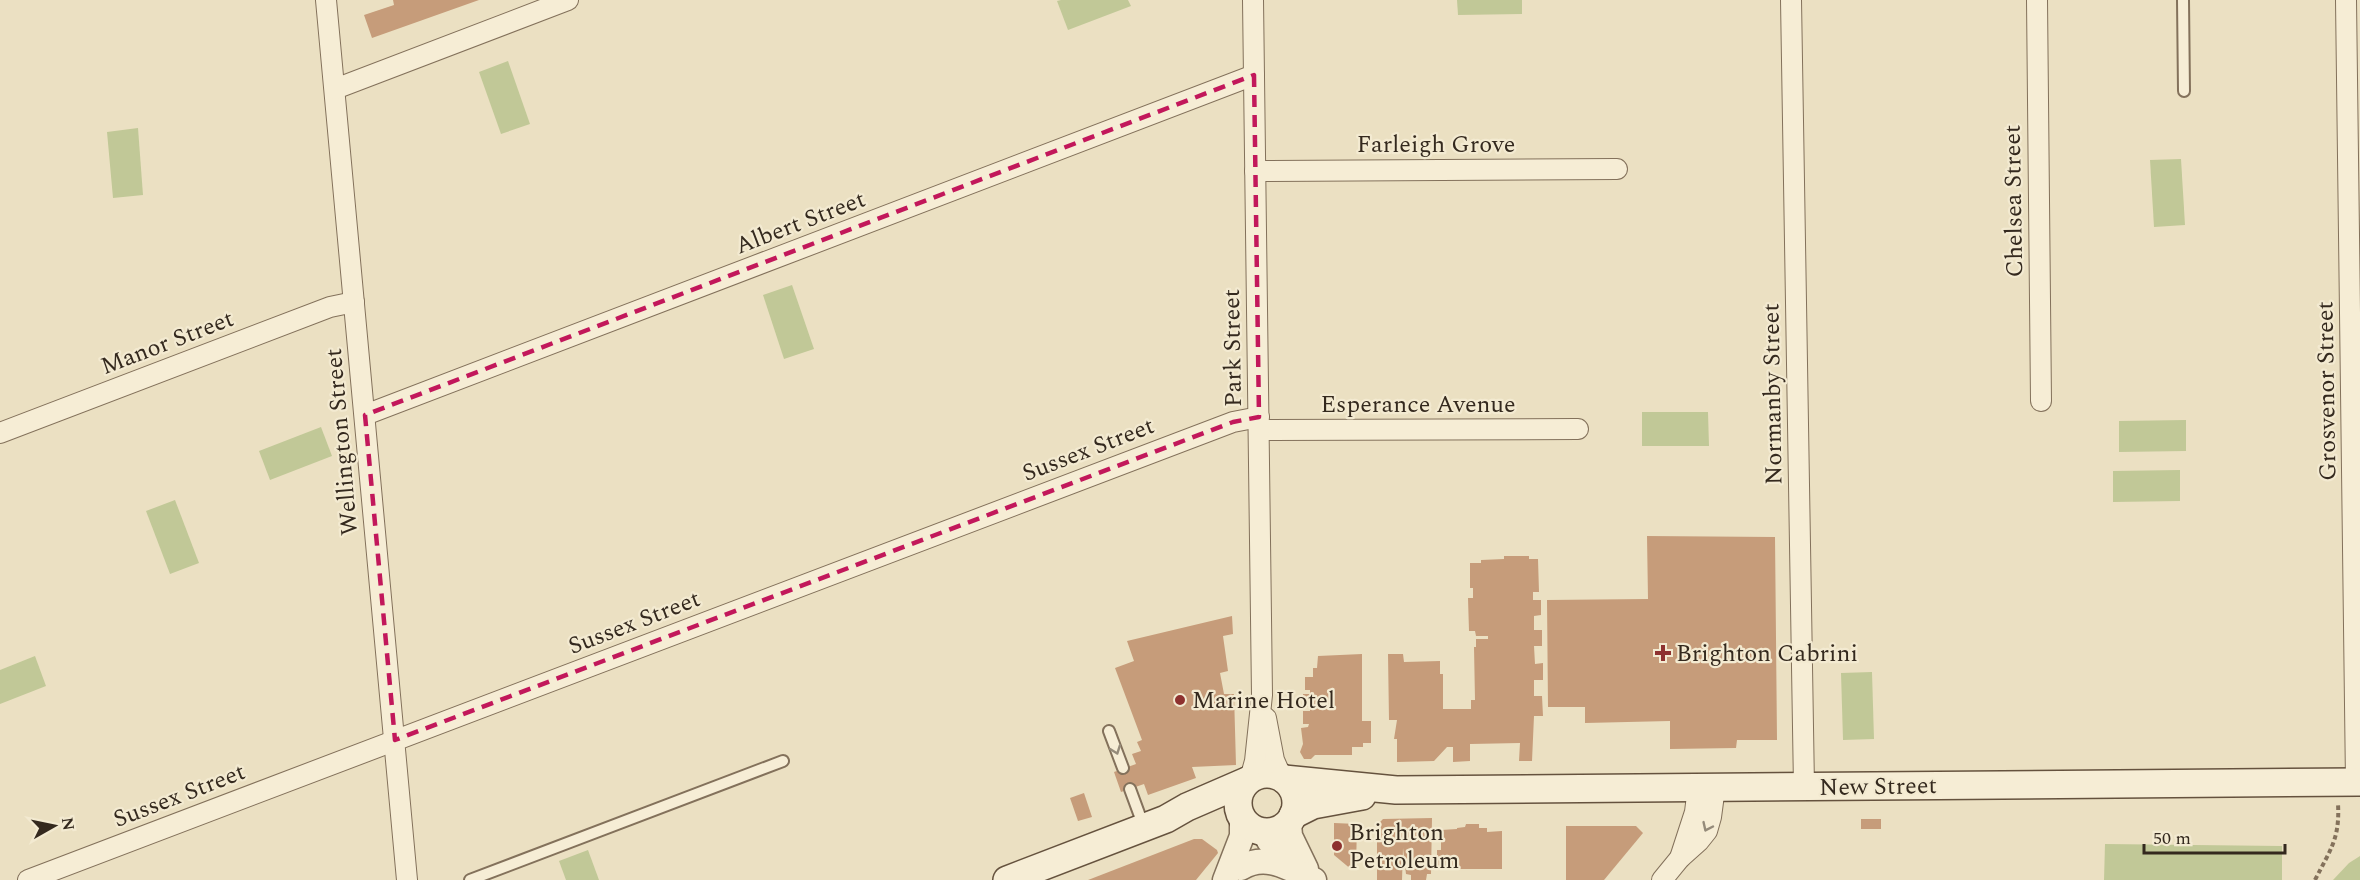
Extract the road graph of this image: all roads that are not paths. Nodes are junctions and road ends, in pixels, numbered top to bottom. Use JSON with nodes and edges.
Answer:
{"nodes":[{"id":1,"x":326,"y":0,"type":"edge"},
{"id":2,"x":568,"y":0,"type":"edge"},
{"id":3,"x":1253,"y":0,"type":"edge"},
{"id":4,"x":1791,"y":0,"type":"edge"},
{"id":5,"x":2037,"y":0,"type":"edge"},
{"id":6,"x":2183,"y":0,"type":"edge"},
{"id":7,"x":2346,"y":0,"type":"edge"},
{"id":8,"x":1254,"y":75,"type":"junction"},
{"id":9,"x":334,"y":89,"type":"junction"},
{"id":10,"x":2184,"y":91,"type":"dead end"},
{"id":11,"x":1617,"y":169,"type":"dead end"},
{"id":12,"x":1255,"y":171,"type":"junction"},
{"id":13,"x":354,"y":302,"type":"junction"},
{"id":14,"x":2041,"y":401,"type":"dead end"},
{"id":15,"x":365,"y":415,"type":"junction"},
{"id":16,"x":1259,"y":423,"type":"junction"},
{"id":17,"x":1578,"y":429,"type":"dead end"},
{"id":18,"x":0,"y":433,"type":"edge"},
{"id":19,"x":1262,"y":694,"type":"junction"},
{"id":20,"x":1109,"y":731,"type":"dead end"},
{"id":21,"x":395,"y":740,"type":"junction"},
{"id":22,"x":783,"y":761,"type":"dead end"},
{"id":23,"x":1123,"y":768,"type":"dead end"},
{"id":24,"x":1283,"y":779,"type":"junction"},
{"id":25,"x":1249,"y":780,"type":"junction"},
{"id":26,"x":2351,"y":782,"type":"edge"},
{"id":27,"x":1706,"y":787,"type":"junction"},
{"id":28,"x":1804,"y":787,"type":"junction"},
{"id":29,"x":1130,"y":789,"type":"dead end"},
{"id":30,"x":1396,"y":790,"type":"junction"},
{"id":31,"x":1265,"y":822,"type":"junction"},
{"id":32,"x":1155,"y":823,"type":"junction"},
{"id":33,"x":1232,"y":876,"type":"edge"},
{"id":34,"x":1314,"y":878,"type":"edge"},
{"id":35,"x":28,"y":880,"type":"edge"},
{"id":36,"x":408,"y":880,"type":"edge"},
{"id":37,"x":470,"y":880,"type":"edge"},
{"id":38,"x":1006,"y":880,"type":"edge"},
{"id":39,"x":1662,"y":880,"type":"edge"}],
"edges":[{"from":1,"to":9,"type":"street","name":"Wellington Street"},
{"from":2,"to":9,"type":"street"},
{"from":3,"to":8,"type":"street","name":"Park Street"},
{"from":4,"to":28,"type":"street","name":"Normanby Street"},
{"from":5,"to":14,"type":"street","name":"Chelsea Street"},
{"from":6,"to":10,"type":"lane"},
{"from":7,"to":26,"type":"street","name":"Grosvenor Street"},
{"from":8,"to":12,"type":"street","name":"Park Street"},
{"from":8,"to":15,"type":"street","name":"Albert Street"},
{"from":9,"to":13,"type":"street","name":"Wellington Street"},
{"from":11,"to":12,"type":"street","name":"Farleigh Grove"},
{"from":12,"to":16,"type":"street","name":"Park Street"},
{"from":13,"to":15,"type":"street","name":"Wellington Street"},
{"from":13,"to":18,"type":"street","name":"Manor Street"},
{"from":15,"to":21,"type":"street","name":"Wellington Street"},
{"from":16,"to":17,"type":"street","name":"Esperance Avenue"},
{"from":16,"to":19,"type":"street","name":"Park Street"},
{"from":16,"to":21,"type":"street","name":"Sussex Street"},
{"from":19,"to":24,"type":"street","name":"Park Street"},
{"from":19,"to":25,"type":"street","name":"Park Street"},
{"from":20,"to":23,"type":"lane","one_way":true},
{"from":21,"to":35,"type":"street","name":"Sussex Street"},
{"from":21,"to":36,"type":"street","name":"Wellington Street"},
{"from":22,"to":37,"type":"lane"},
{"from":24,"to":25,"type":"main road"},
{"from":24,"to":30,"type":"main road","name":"New Street"},
{"from":24,"to":31,"type":"main road"},
{"from":25,"to":31,"type":"main road"},
{"from":25,"to":32,"type":"main road","name":"New Street"},
{"from":26,"to":28,"type":"main road","name":"New Street"},
{"from":27,"to":28,"type":"main road","name":"New Street"},
{"from":27,"to":30,"type":"main road","name":"New Street"},
{"from":27,"to":39,"type":"street"},
{"from":29,"to":32,"type":"lane"},
{"from":30,"to":31,"type":"main road","name":"New Street"},
{"from":31,"to":32,"type":"main road","name":"New Street"},
{"from":31,"to":33,"type":"street"},
{"from":31,"to":34,"type":"street"},
{"from":32,"to":38,"type":"main road","name":"New Street"},
{"from":33,"to":34,"type":"street"}]}
